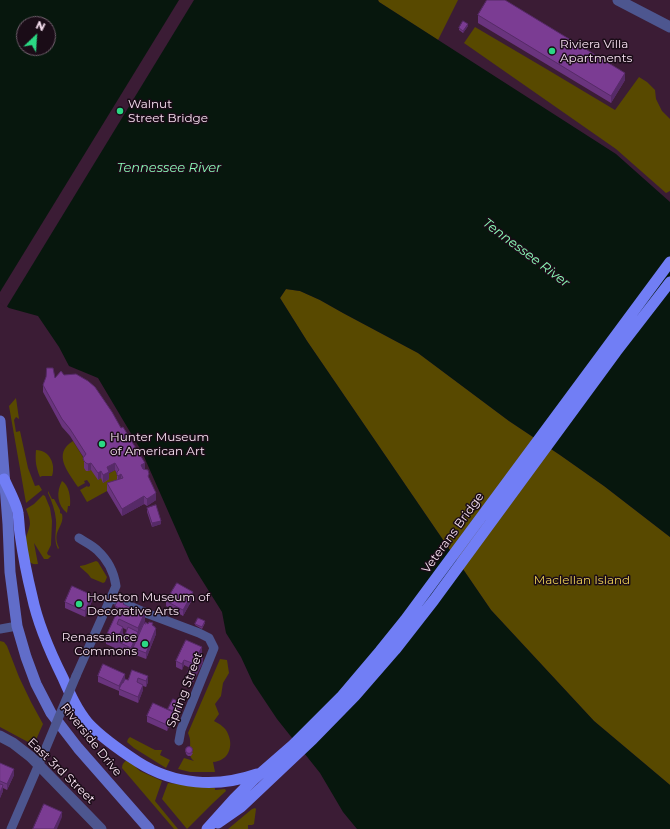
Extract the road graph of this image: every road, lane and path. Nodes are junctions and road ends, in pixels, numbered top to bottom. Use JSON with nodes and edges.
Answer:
{"nodes":[{"id":1,"x":618,"y":0,"type":"edge"},
{"id":2,"x":670,"y":27,"type":"edge"},
{"id":3,"x":670,"y":262,"type":"edge"},
{"id":4,"x":670,"y":282,"type":"edge"},
{"id":5,"x":0,"y":421,"type":"edge"},
{"id":6,"x":4,"y":479,"type":"junction"},
{"id":7,"x":4,"y":524,"type":"edge"},
{"id":8,"x":79,"y":538,"type":"dead end"},
{"id":9,"x":111,"y":598,"type":"junction"},
{"id":10,"x":17,"y":626,"type":"junction"},
{"id":11,"x":0,"y":629,"type":"edge"},
{"id":12,"x":0,"y":736,"type":"edge"},
{"id":13,"x":179,"y":741,"type":"dead end"},
{"id":14,"x":39,"y":764,"type":"junction"},
{"id":15,"x":262,"y":773,"type":"junction"},
{"id":16,"x":237,"y":803,"type":"junction"},
{"id":17,"x":10,"y":829,"type":"edge"},
{"id":18,"x":101,"y":829,"type":"edge"},
{"id":19,"x":149,"y":829,"type":"edge"},
{"id":20,"x":207,"y":829,"type":"edge"},
{"id":21,"x":210,"y":829,"type":"edge"}],
"edges":[{"from":1,"to":2,"type":"street"},
{"from":3,"to":15,"type":"main road","name":"Veterans Bridge"},
{"from":4,"to":16,"type":"main road","name":"Veterans Bridge"},
{"from":5,"to":6,"type":"main road","name":"Riverside Drive"},
{"from":6,"to":7,"type":"main road","name":"Riverside Drive"},
{"from":6,"to":15,"type":"main road"},
{"from":7,"to":10,"type":"main road","name":"Riverside Drive"},
{"from":8,"to":9,"type":"street"},
{"from":9,"to":13,"type":"street","name":"Spring Street"},
{"from":9,"to":14,"type":"street","bridge":true},
{"from":10,"to":11,"type":"street"},
{"from":10,"to":19,"type":"main road","name":"Riverside Drive"},
{"from":12,"to":14,"type":"street","name":"East 3rd Street"},
{"from":14,"to":17,"type":"street"},
{"from":14,"to":18,"type":"street","name":"East 3rd Street"},
{"from":15,"to":16,"type":"main road","name":"Veterans Bridge"},
{"from":16,"to":20,"type":"main road"},
{"from":16,"to":21,"type":"main road"}]}
